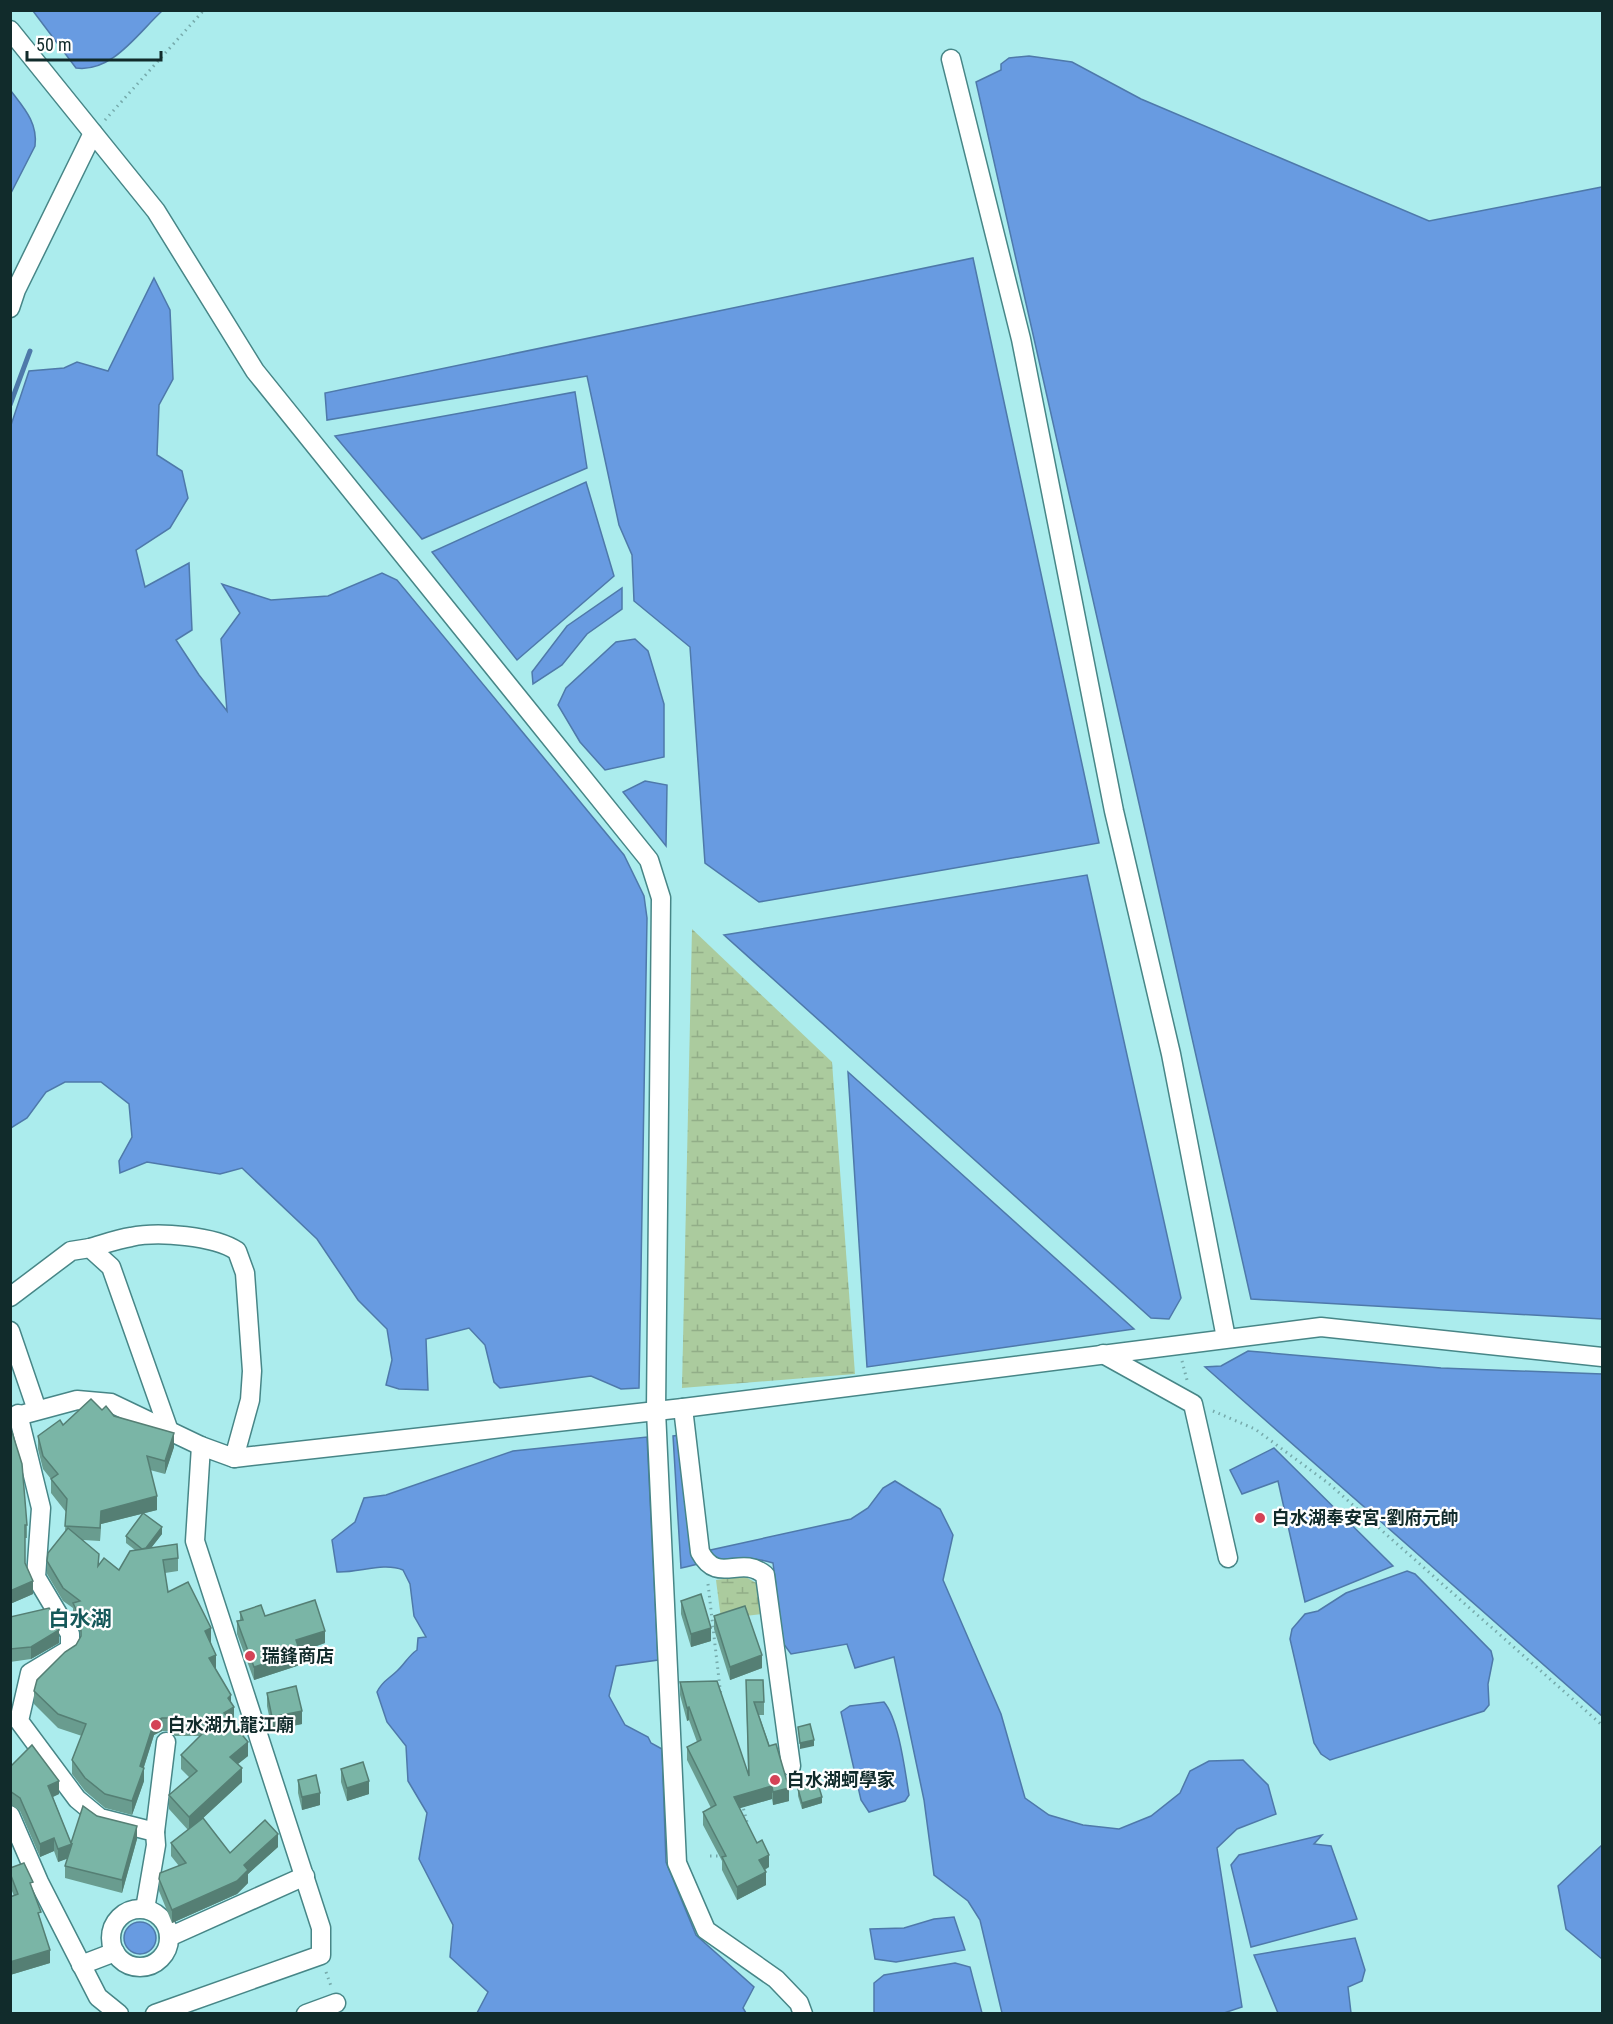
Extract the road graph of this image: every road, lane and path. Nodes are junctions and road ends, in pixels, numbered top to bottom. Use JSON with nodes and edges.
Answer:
{"nodes":[{"id":1,"x":204,"y":10,"type":"edge"},
{"id":2,"x":10,"y":30,"type":"edge"},
{"id":3,"x":951,"y":59,"type":"dead end"},
{"id":4,"x":93,"y":133,"type":"junction"},
{"id":5,"x":10,"y":308,"type":"edge"},
{"id":6,"x":90,"y":1248,"type":"junction"},
{"id":7,"x":10,"y":1297,"type":"edge"},
{"id":8,"x":10,"y":1331,"type":"edge"},
{"id":9,"x":1226,"y":1338,"type":"junction"},
{"id":10,"x":1177,"y":1344,"type":"junction"},
{"id":11,"x":1103,"y":1354,"type":"junction"},
{"id":12,"x":1602,"y":1358,"type":"edge"},
{"id":13,"x":1193,"y":1404,"type":"junction"},
{"id":14,"x":683,"y":1408,"type":"junction"},
{"id":15,"x":38,"y":1410,"type":"junction"},
{"id":16,"x":656,"y":1411,"type":"junction"},
{"id":17,"x":14,"y":1416,"type":"edge"},
{"id":18,"x":169,"y":1431,"type":"junction"},
{"id":19,"x":201,"y":1446,"type":"junction"},
{"id":20,"x":234,"y":1458,"type":"junction"},
{"id":21,"x":703,"y":1558,"type":"junction"},
{"id":22,"x":1228,"y":1558,"type":"dead end"},
{"id":23,"x":722,"y":1699,"type":"edge"},
{"id":24,"x":1602,"y":1725,"type":"edge"},
{"id":25,"x":166,"y":1743,"type":"dead end"},
{"id":26,"x":791,"y":1766,"type":"dead end"},
{"id":27,"x":740,"y":1792,"type":"edge"},
{"id":28,"x":10,"y":1815,"type":"edge"},
{"id":29,"x":749,"y":1830,"type":"edge"},
{"id":30,"x":155,"y":1832,"type":"junction"},
{"id":31,"x":730,"y":1851,"type":"edge"},
{"id":32,"x":710,"y":1856,"type":"dead end"},
{"id":33,"x":305,"y":1876,"type":"junction"},
{"id":34,"x":144,"y":1909,"type":"junction"},
{"id":35,"x":169,"y":1937,"type":"junction"},
{"id":36,"x":115,"y":1952,"type":"junction"},
{"id":37,"x":81,"y":1965,"type":"junction"},
{"id":38,"x":336,"y":2003,"type":"dead end"},
{"id":39,"x":119,"y":2013,"type":"edge"},
{"id":40,"x":155,"y":2013,"type":"edge"},
{"id":41,"x":306,"y":2013,"type":"edge"},
{"id":42,"x":803,"y":2013,"type":"edge"}],
"edges":[{"from":1,"to":4,"type":"path"},
{"from":2,"to":4,"type":"street"},
{"from":3,"to":9,"type":"street"},
{"from":4,"to":5,"type":"street"},
{"from":4,"to":16,"type":"street"},
{"from":6,"to":7,"type":"street"},
{"from":6,"to":18,"type":"street"},
{"from":6,"to":20,"type":"street"},
{"from":8,"to":15,"type":"street"},
{"from":9,"to":10,"type":"street"},
{"from":9,"to":12,"type":"street"},
{"from":10,"to":11,"type":"street"},
{"from":10,"to":13,"type":"path"},
{"from":11,"to":13,"type":"street"},
{"from":11,"to":14,"type":"street"},
{"from":13,"to":22,"type":"street"},
{"from":13,"to":24,"type":"path"},
{"from":14,"to":16,"type":"street"},
{"from":14,"to":21,"type":"street"},
{"from":15,"to":17,"type":"street"},
{"from":15,"to":18,"type":"street"},
{"from":16,"to":20,"type":"street"},
{"from":16,"to":42,"type":"street"},
{"from":17,"to":30,"type":"street"},
{"from":18,"to":19,"type":"street"},
{"from":19,"to":20,"type":"street"},
{"from":19,"to":33,"type":"street"},
{"from":21,"to":23,"type":"path"},
{"from":21,"to":26,"type":"street"},
{"from":25,"to":30,"type":"street"},
{"from":27,"to":29,"type":"path"},
{"from":28,"to":37,"type":"street"},
{"from":30,"to":34,"type":"street"},
{"from":31,"to":32,"type":"path"},
{"from":33,"to":35,"type":"street"},
{"from":33,"to":40,"type":"street"},
{"from":34,"to":35,"type":"street"},
{"from":34,"to":36,"type":"street"},
{"from":35,"to":36,"type":"street"},
{"from":36,"to":37,"type":"street"},
{"from":37,"to":39,"type":"street"},
{"from":38,"to":41,"type":"street"}]}
